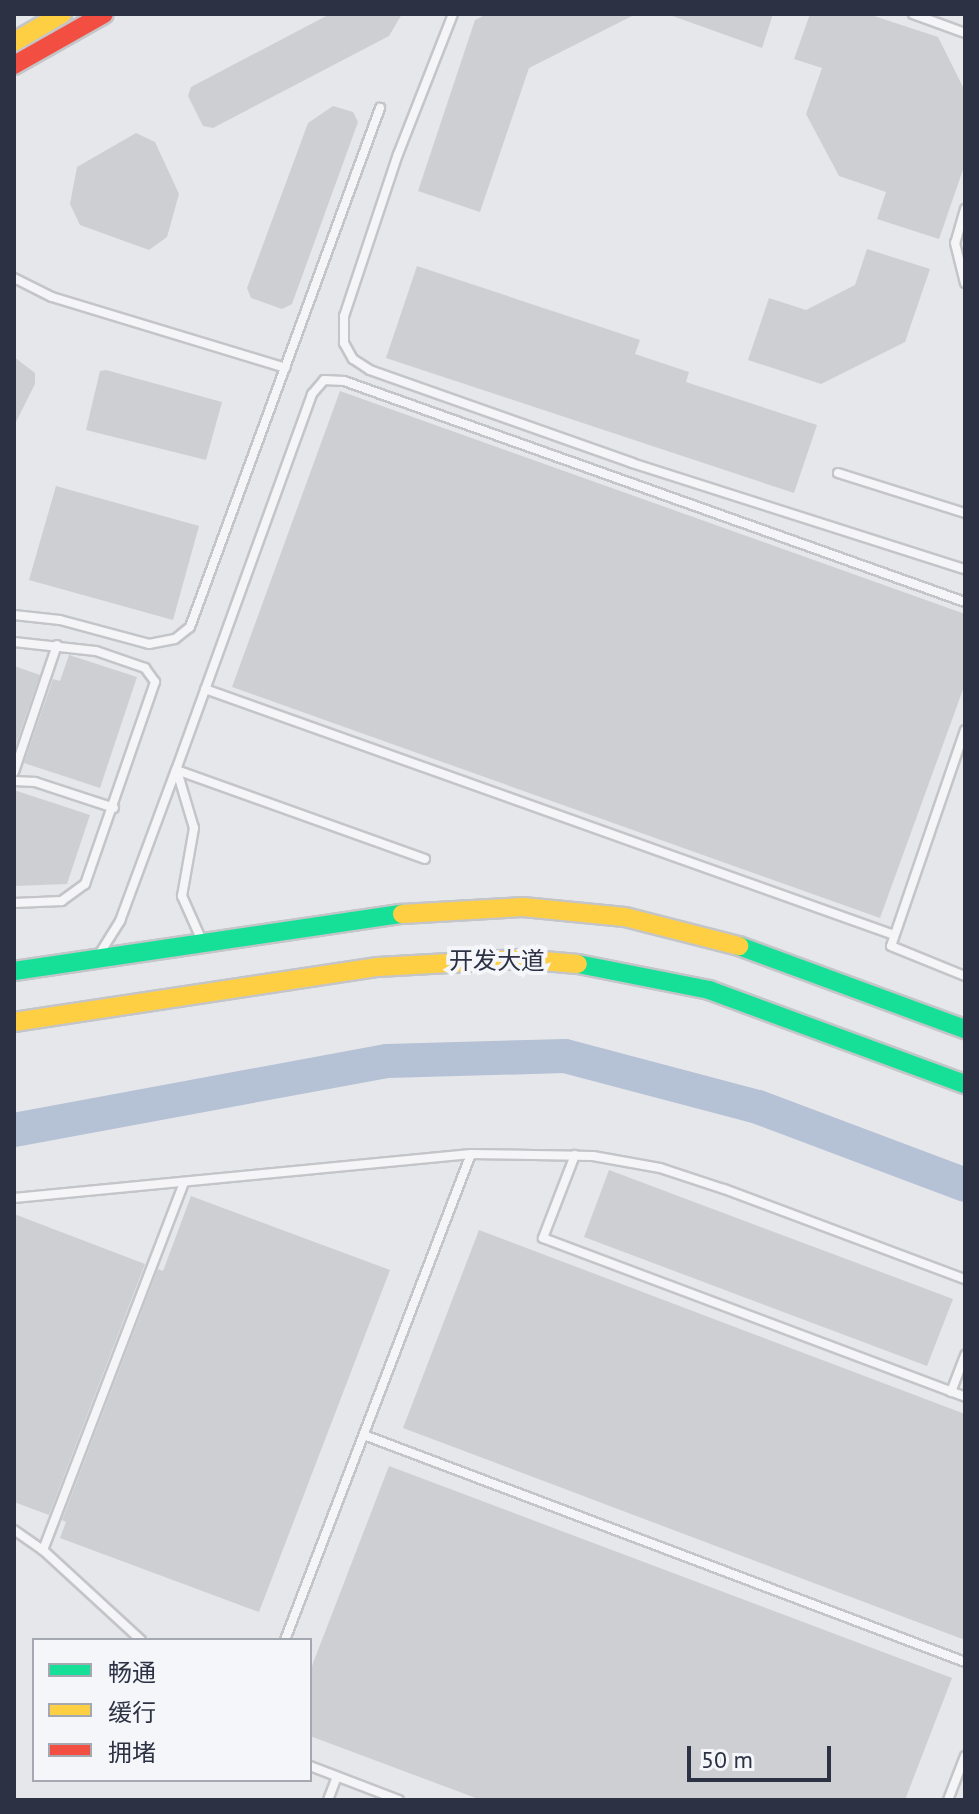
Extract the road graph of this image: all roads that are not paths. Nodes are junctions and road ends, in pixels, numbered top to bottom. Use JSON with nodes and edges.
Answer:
{"nodes":[{"id":1,"x":62,"y":14,"type":"edge"},
{"id":2,"x":104,"y":14,"type":"edge"},
{"id":3,"x":453,"y":14,"type":"edge"},
{"id":4,"x":913,"y":14,"type":"edge"},
{"id":5,"x":965,"y":33,"type":"edge"},
{"id":6,"x":14,"y":42,"type":"edge"},
{"id":7,"x":14,"y":65,"type":"edge"},
{"id":8,"x":380,"y":108,"type":"dead end"},
{"id":9,"x":965,"y":209,"type":"edge"},
{"id":10,"x":14,"y":278,"type":"edge"},
{"id":11,"x":965,"y":283,"type":"edge"},
{"id":12,"x":285,"y":368,"type":"junction"},
{"id":13,"x":838,"y":473,"type":"dead end"},
{"id":14,"x":965,"y":513,"type":"edge"},
{"id":15,"x":965,"y":569,"type":"edge"},
{"id":16,"x":965,"y":602,"type":"edge"},
{"id":17,"x":14,"y":615,"type":"edge"},
{"id":18,"x":14,"y":642,"type":"edge"},
{"id":19,"x":57,"y":645,"type":"junction"},
{"id":20,"x":205,"y":689,"type":"junction"},
{"id":21,"x":965,"y":730,"type":"edge"},
{"id":22,"x":176,"y":770,"type":"junction"},
{"id":23,"x":14,"y":772,"type":"edge"},
{"id":24,"x":14,"y":781,"type":"edge"},
{"id":25,"x":114,"y":808,"type":"junction"},
{"id":26,"x":425,"y":859,"type":"dead end"},
{"id":27,"x":14,"y":903,"type":"edge"},
{"id":28,"x":891,"y":934,"type":"junction"},
{"id":29,"x":203,"y":944,"type":"junction"},
{"id":30,"x":91,"y":962,"type":"junction"},
{"id":31,"x":14,"y":971,"type":"edge"},
{"id":32,"x":965,"y":976,"type":"edge"},
{"id":33,"x":14,"y":1022,"type":"edge"},
{"id":34,"x":965,"y":1029,"type":"edge"},
{"id":35,"x":965,"y":1084,"type":"edge"},
{"id":36,"x":471,"y":1154,"type":"junction"},
{"id":37,"x":575,"y":1155,"type":"junction"},
{"id":38,"x":184,"y":1182,"type":"junction"},
{"id":39,"x":14,"y":1198,"type":"edge"},
{"id":40,"x":965,"y":1279,"type":"edge"},
{"id":41,"x":965,"y":1355,"type":"edge"},
{"id":42,"x":951,"y":1392,"type":"junction"},
{"id":43,"x":965,"y":1397,"type":"edge"},
{"id":44,"x":364,"y":1435,"type":"junction"},
{"id":45,"x":14,"y":1530,"type":"edge"},
{"id":46,"x":43,"y":1550,"type":"junction"},
{"id":47,"x":139,"y":1638,"type":"edge"},
{"id":48,"x":286,"y":1638,"type":"edge"},
{"id":49,"x":965,"y":1662,"type":"edge"},
{"id":50,"x":965,"y":1756,"type":"edge"},
{"id":51,"x":312,"y":1767,"type":"edge"},
{"id":52,"x":337,"y":1777,"type":"junction"},
{"id":53,"x":328,"y":1800,"type":"edge"},
{"id":54,"x":399,"y":1800,"type":"edge"},
{"id":55,"x":948,"y":1800,"type":"edge"}],
"edges":[{"from":1,"to":6,"type":"main road"},
{"from":2,"to":7,"type":"main road"},
{"from":3,"to":15,"type":"lane"},
{"from":4,"to":5,"type":"lane"},
{"from":8,"to":12,"type":"lane"},
{"from":9,"to":11,"type":"lane"},
{"from":10,"to":12,"type":"lane"},
{"from":12,"to":17,"type":"lane"},
{"from":13,"to":14,"type":"lane"},
{"from":16,"to":20,"type":"lane"},
{"from":18,"to":19,"type":"lane"},
{"from":19,"to":23,"type":"lane"},
{"from":19,"to":25,"type":"lane"},
{"from":20,"to":22,"type":"lane"},
{"from":20,"to":28,"type":"lane"},
{"from":21,"to":28,"type":"lane"},
{"from":22,"to":26,"type":"lane"},
{"from":22,"to":29,"type":"lane"},
{"from":22,"to":30,"type":"lane"},
{"from":24,"to":25,"type":"lane"},
{"from":25,"to":27,"type":"lane"},
{"from":28,"to":32,"type":"lane"},
{"from":29,"to":30,"type":"main road"},
{"from":29,"to":34,"type":"main road"},
{"from":30,"to":31,"type":"main road"},
{"from":33,"to":35,"type":"main road","name":"开发大道"},
{"from":36,"to":37,"type":"lane"},
{"from":36,"to":38,"type":"lane"},
{"from":36,"to":44,"type":"lane"},
{"from":37,"to":40,"type":"lane"},
{"from":37,"to":42,"type":"lane"},
{"from":38,"to":39,"type":"lane"},
{"from":38,"to":46,"type":"lane"},
{"from":41,"to":42,"type":"lane"},
{"from":42,"to":43,"type":"lane"},
{"from":44,"to":48,"type":"lane"},
{"from":44,"to":49,"type":"lane"},
{"from":45,"to":46,"type":"lane"},
{"from":46,"to":47,"type":"lane"},
{"from":50,"to":55,"type":"lane"},
{"from":51,"to":52,"type":"lane"},
{"from":52,"to":53,"type":"lane"},
{"from":52,"to":54,"type":"lane"}]}
